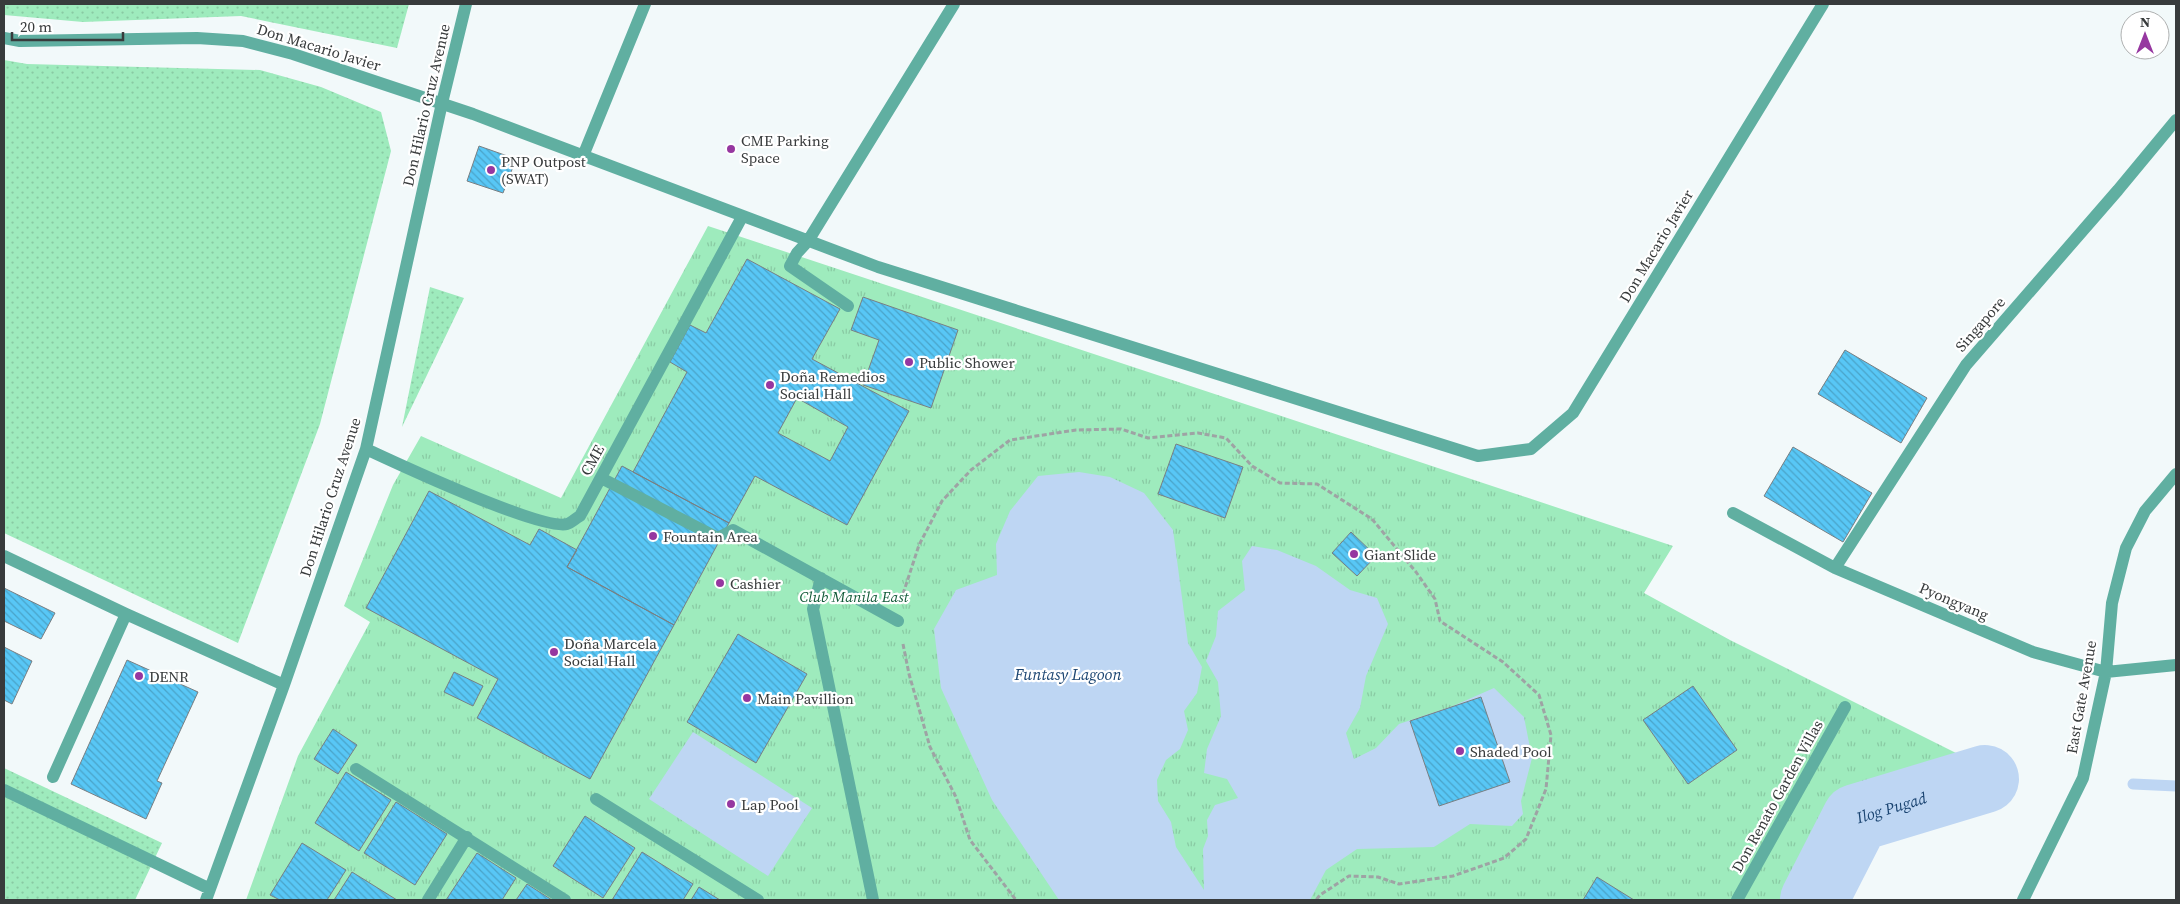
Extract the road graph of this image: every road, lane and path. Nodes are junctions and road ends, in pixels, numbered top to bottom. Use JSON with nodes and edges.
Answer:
{"nodes":[{"id":1,"x":466,"y":4,"type":"edge"},
{"id":2,"x":645,"y":4,"type":"edge"},
{"id":3,"x":954,"y":4,"type":"edge"},
{"id":4,"x":1824,"y":4,"type":"edge"},
{"id":5,"x":4,"y":38,"type":"edge"},
{"id":6,"x":442,"y":103,"type":"junction"},
{"id":7,"x":2176,"y":120,"type":"edge"},
{"id":8,"x":583,"y":156,"type":"junction"},
{"id":9,"x":742,"y":217,"type":"junction"},
{"id":10,"x":808,"y":242,"type":"junction"},
{"id":11,"x":848,"y":306,"type":"dead end"},
{"id":12,"x":366,"y":449,"type":"junction"},
{"id":13,"x":2176,"y":474,"type":"edge"},
{"id":14,"x":601,"y":478,"type":"junction"},
{"id":15,"x":1733,"y":513,"type":"dead end"},
{"id":16,"x":4,"y":556,"type":"edge"},
{"id":17,"x":1835,"y":568,"type":"junction"},
{"id":18,"x":821,"y":578,"type":"junction"},
{"id":19,"x":126,"y":614,"type":"junction"},
{"id":20,"x":898,"y":621,"type":"junction"},
{"id":21,"x":2176,"y":665,"type":"edge"},
{"id":22,"x":2106,"y":672,"type":"junction"},
{"id":23,"x":284,"y":685,"type":"junction"},
{"id":24,"x":1845,"y":707,"type":"dead end"},
{"id":25,"x":356,"y":769,"type":"dead end"},
{"id":26,"x":53,"y":777,"type":"dead end"},
{"id":27,"x":4,"y":790,"type":"edge"},
{"id":28,"x":596,"y":799,"type":"dead end"},
{"id":29,"x":466,"y":837,"type":"junction"},
{"id":30,"x":208,"y":894,"type":"edge"},
{"id":31,"x":428,"y":900,"type":"edge"},
{"id":32,"x":565,"y":900,"type":"edge"},
{"id":33,"x":758,"y":900,"type":"edge"},
{"id":34,"x":874,"y":900,"type":"edge"},
{"id":35,"x":1016,"y":900,"type":"edge"},
{"id":36,"x":1316,"y":900,"type":"edge"},
{"id":37,"x":1737,"y":900,"type":"edge"},
{"id":38,"x":2023,"y":900,"type":"edge"}],
"edges":[{"from":1,"to":6,"type":"street","name":"Don Hilario Cruz Avenue"},
{"from":2,"to":8,"type":"street"},
{"from":3,"to":10,"type":"street"},
{"from":4,"to":10,"type":"street","name":"Don Macario Javier"},
{"from":5,"to":6,"type":"street","name":"Don Macario Javier"},
{"from":6,"to":8,"type":"street","name":"Don Macario Javier"},
{"from":6,"to":12,"type":"street","name":"Don Hilario Cruz Avenue"},
{"from":7,"to":17,"type":"street","name":"Singapore"},
{"from":8,"to":9,"type":"street","name":"Don Macario Javier"},
{"from":9,"to":10,"type":"street","name":"Don Macario Javier"},
{"from":9,"to":14,"type":"street","name":"CME"},
{"from":10,"to":11,"type":"street"},
{"from":12,"to":14,"type":"street","name":"CME"},
{"from":12,"to":23,"type":"street","name":"Don Hilario Cruz Avenue"},
{"from":13,"to":22,"type":"street","name":"East Gate Avenue"},
{"from":14,"to":18,"type":"street"},
{"from":15,"to":17,"type":"street","name":"Pyongyang"},
{"from":16,"to":19,"type":"street"},
{"from":17,"to":22,"type":"street","name":"Pyongyang"},
{"from":18,"to":20,"type":"street"},
{"from":18,"to":34,"type":"street"},
{"from":19,"to":23,"type":"street"},
{"from":19,"to":26,"type":"street"},
{"from":20,"to":35,"type":"path"},
{"from":20,"to":36,"type":"path"},
{"from":21,"to":22,"type":"street","name":"Pyongyang"},
{"from":22,"to":38,"type":"street","name":"East Gate Avenue"},
{"from":23,"to":30,"type":"street","name":"Don Hilario Cruz Avenue"},
{"from":24,"to":37,"type":"street","name":"Don Renato Garden Villas"},
{"from":25,"to":29,"type":"street"},
{"from":27,"to":30,"type":"street"},
{"from":28,"to":33,"type":"street"},
{"from":29,"to":31,"type":"street"},
{"from":29,"to":32,"type":"street"}]}
